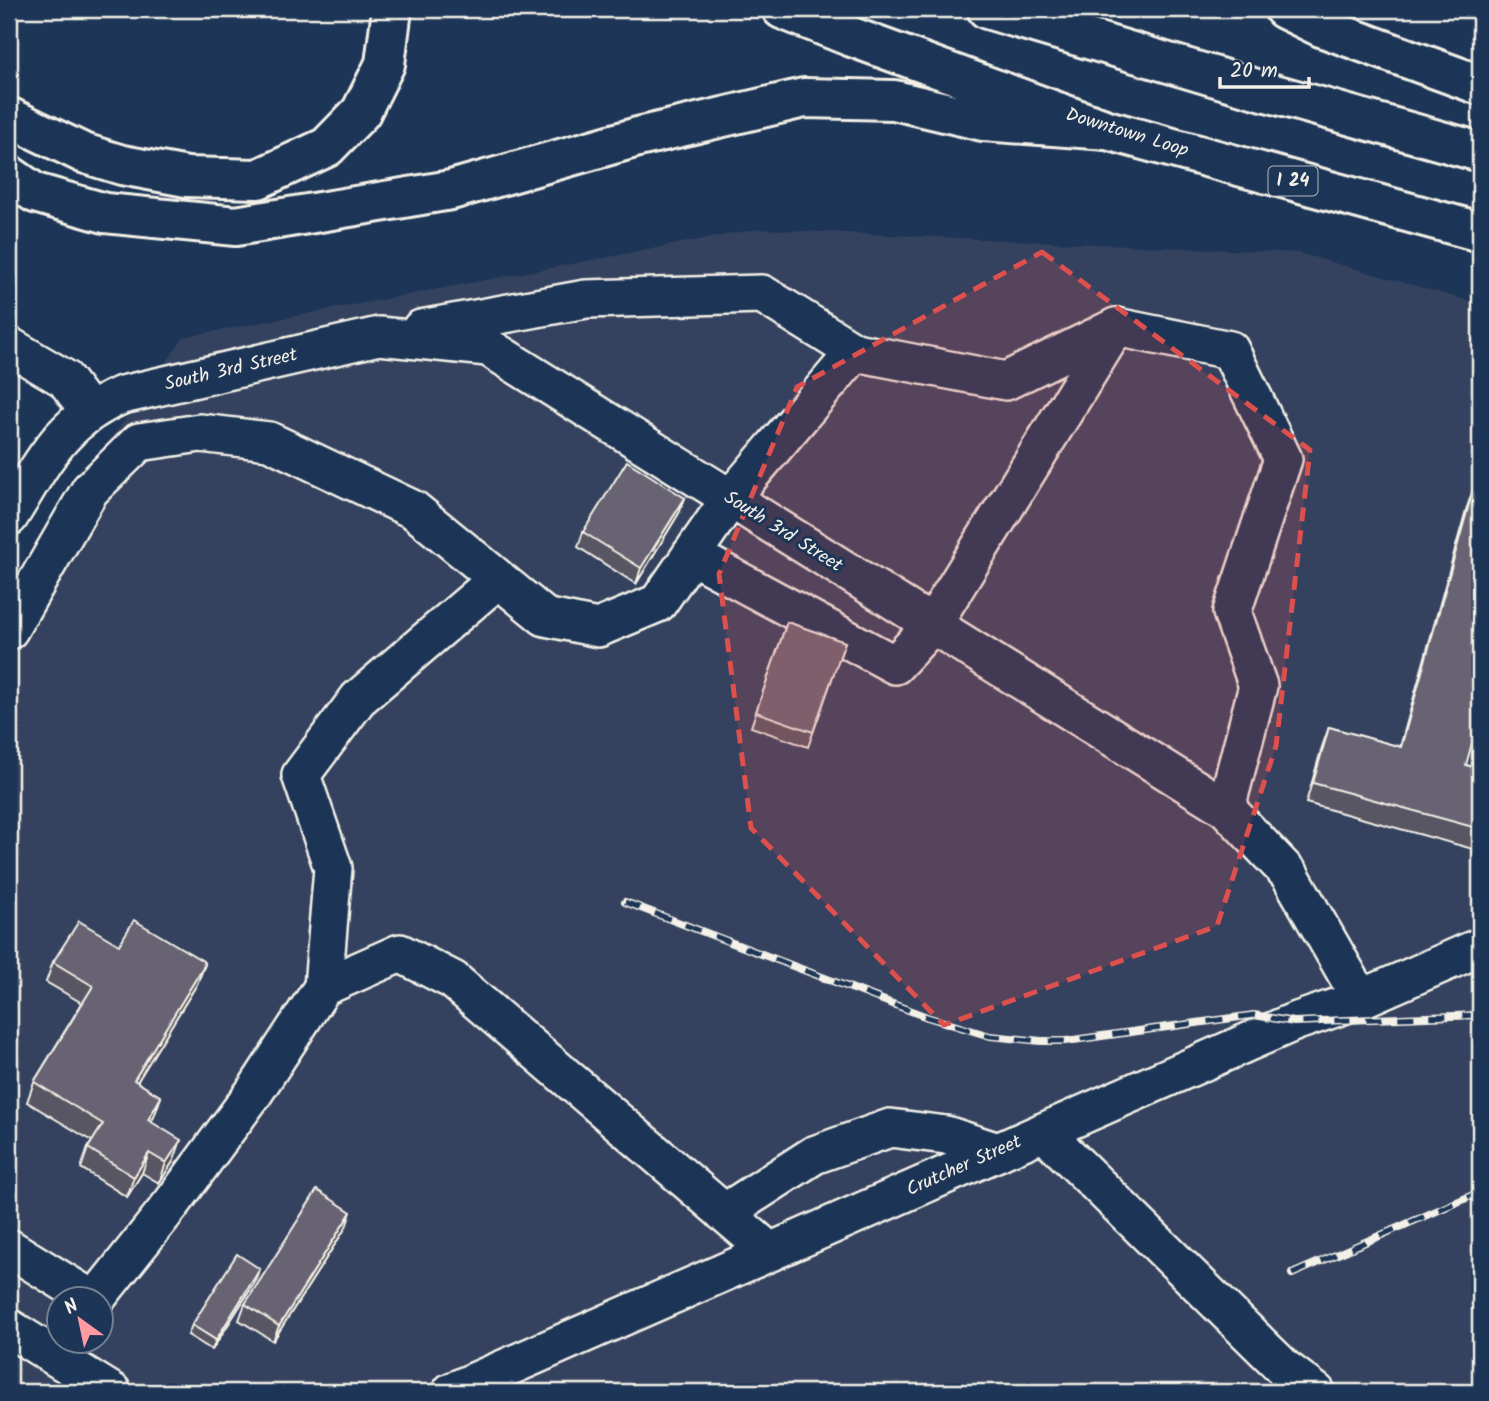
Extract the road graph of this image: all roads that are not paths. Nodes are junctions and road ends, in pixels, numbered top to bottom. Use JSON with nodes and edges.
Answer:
{"nodes":[{"id":1,"x":392,"y":9,"type":"edge"},
{"id":2,"x":782,"y":9,"type":"edge"},
{"id":3,"x":987,"y":9,"type":"edge"},
{"id":4,"x":1284,"y":9,"type":"edge"},
{"id":5,"x":1480,"y":85,"type":"edge"},
{"id":6,"x":9,"y":117,"type":"edge"},
{"id":7,"x":1107,"y":130,"type":"junction"},
{"id":8,"x":1480,"y":152,"type":"edge"},
{"id":9,"x":9,"y":175,"type":"edge"},
{"id":10,"x":1480,"y":232,"type":"edge"},
{"id":11,"x":1116,"y":327,"type":"junction"},
{"id":12,"x":379,"y":336,"type":"junction"},
{"id":13,"x":9,"y":346,"type":"edge"},
{"id":14,"x":855,"y":352,"type":"junction"},
{"id":15,"x":89,"y":411,"type":"junction"},
{"id":16,"x":730,"y":499,"type":"junction"},
{"id":17,"x":9,"y":517,"type":"edge"},
{"id":18,"x":691,"y":555,"type":"junction"},
{"id":19,"x":498,"y":579,"type":"junction"},
{"id":20,"x":932,"y":625,"type":"junction"},
{"id":21,"x":9,"y":630,"type":"edge"},
{"id":22,"x":1226,"y":808,"type":"junction"},
{"id":23,"x":1480,"y":947,"type":"edge"},
{"id":24,"x":323,"y":986,"type":"junction"},
{"id":25,"x":1360,"y":999,"type":"junction"},
{"id":26,"x":1044,"y":1132,"type":"junction"},
{"id":27,"x":998,"y":1152,"type":"junction"},
{"id":28,"x":724,"y":1213,"type":"junction"},
{"id":29,"x":9,"y":1248,"type":"edge"},
{"id":30,"x":770,"y":1252,"type":"junction"},
{"id":31,"x":71,"y":1286,"type":"edge"},
{"id":32,"x":105,"y":1286,"type":"edge"},
{"id":33,"x":9,"y":1328,"type":"edge"},
{"id":34,"x":46,"y":1343,"type":"edge"},
{"id":35,"x":70,"y":1356,"type":"edge"},
{"id":36,"x":109,"y":1391,"type":"edge"},
{"id":37,"x":451,"y":1392,"type":"edge"},
{"id":38,"x":1315,"y":1392,"type":"edge"}],
"edges":[{"from":1,"to":6,"type":"highway"},
{"from":2,"to":7,"type":"highway","name":"Downtown Loop","number":"I 24"},
{"from":3,"to":8,"type":"highway"},
{"from":4,"to":5,"type":"highway"},
{"from":7,"to":9,"type":"highway"},
{"from":7,"to":10,"type":"highway","name":"Downtown Loop","number":"I 24"},
{"from":11,"to":14,"type":"street"},
{"from":11,"to":20,"type":"street"},
{"from":11,"to":22,"type":"street"},
{"from":12,"to":14,"type":"street"},
{"from":12,"to":15,"type":"street","name":"South 3rd Street"},
{"from":12,"to":16,"type":"street","name":"South 3rd Street"},
{"from":13,"to":15,"type":"street"},
{"from":14,"to":16,"type":"street"},
{"from":15,"to":17,"type":"street","name":"South 3rd Street"},
{"from":16,"to":18,"type":"street"},
{"from":16,"to":20,"type":"street","name":"South 3rd Street"},
{"from":18,"to":19,"type":"street"},
{"from":18,"to":20,"type":"street"},
{"from":19,"to":21,"type":"street"},
{"from":19,"to":24,"type":"street"},
{"from":20,"to":22,"type":"street","name":"South 3rd Street"},
{"from":22,"to":25,"type":"street","name":"South 3rd Street"},
{"from":23,"to":25,"type":"street","name":"Crutcher Street"},
{"from":24,"to":28,"type":"street"},
{"from":24,"to":32,"type":"street"},
{"from":25,"to":26,"type":"street","name":"Crutcher Street"},
{"from":26,"to":27,"type":"street","name":"Crutcher Street"},
{"from":26,"to":38,"type":"street"},
{"from":27,"to":28,"type":"street"},
{"from":27,"to":30,"type":"street","name":"Crutcher Street"},
{"from":28,"to":30,"type":"street"},
{"from":29,"to":31,"type":"street"},
{"from":30,"to":37,"type":"street","name":"Crutcher Street"},
{"from":33,"to":34,"type":"street"},
{"from":35,"to":36,"type":"street"}]}
